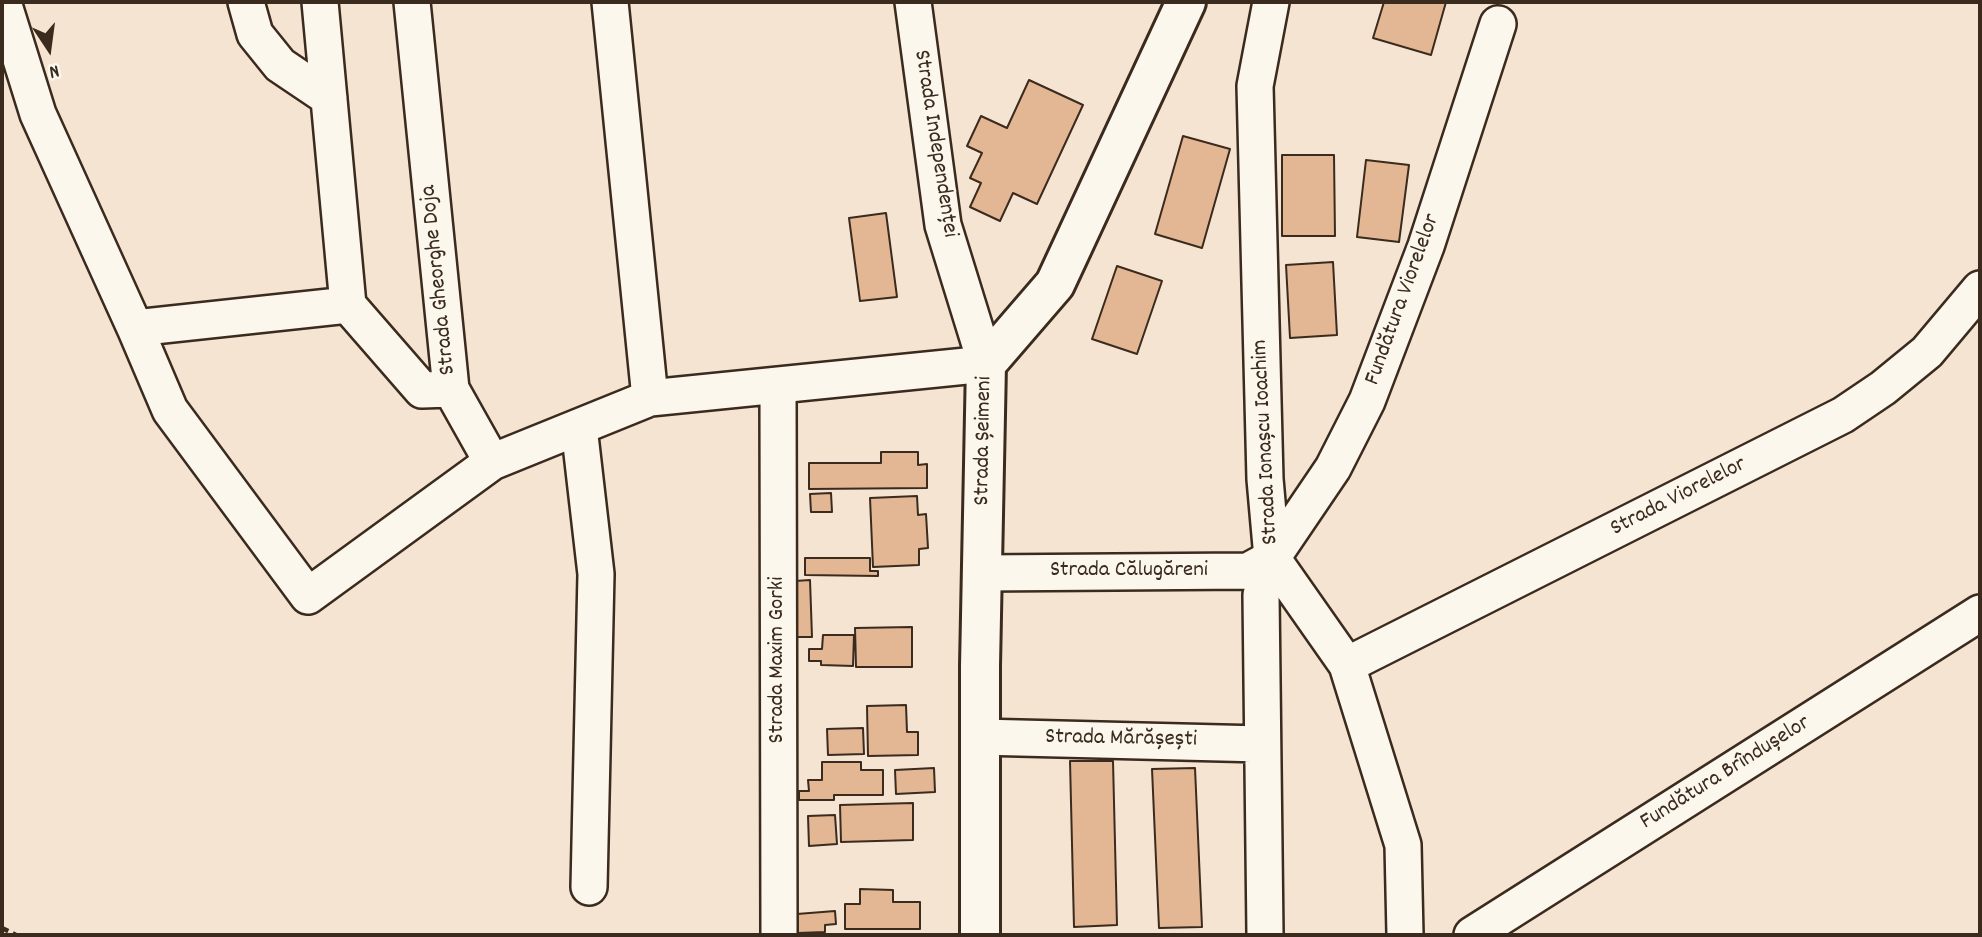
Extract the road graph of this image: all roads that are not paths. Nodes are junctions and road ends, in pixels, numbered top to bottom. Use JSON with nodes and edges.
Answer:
{"nodes":[{"id":1,"x":3,"y":2,"type":"edge"},
{"id":2,"x":246,"y":2,"type":"edge"},
{"id":3,"x":320,"y":2,"type":"edge"},
{"id":4,"x":412,"y":2,"type":"edge"},
{"id":5,"x":610,"y":2,"type":"edge"},
{"id":6,"x":913,"y":2,"type":"edge"},
{"id":7,"x":1186,"y":2,"type":"edge"},
{"id":8,"x":1271,"y":2,"type":"edge"},
{"id":9,"x":1498,"y":24,"type":"dead end"},
{"id":10,"x":329,"y":98,"type":"junction"},
{"id":11,"x":348,"y":305,"type":"junction"},
{"id":12,"x":1975,"y":309,"type":"edge"},
{"id":13,"x":135,"y":328,"type":"junction"},
{"id":14,"x":986,"y":364,"type":"junction"},
{"id":15,"x":778,"y":385,"type":"junction"},
{"id":16,"x":451,"y":389,"type":"junction"},
{"id":17,"x":650,"y":398,"type":"junction"},
{"id":18,"x":579,"y":427,"type":"junction"},
{"id":19,"x":492,"y":462,"type":"junction"},
{"id":20,"x":1272,"y":558,"type":"junction"},
{"id":21,"x":982,"y":573,"type":"junction"},
{"id":22,"x":1980,"y":613,"type":"edge"},
{"id":23,"x":1347,"y":665,"type":"junction"},
{"id":24,"x":979,"y":737,"type":"junction"},
{"id":25,"x":1262,"y":744,"type":"junction"},
{"id":26,"x":589,"y":887,"type":"dead end"},
{"id":27,"x":779,"y":935,"type":"edge"},
{"id":28,"x":981,"y":935,"type":"edge"},
{"id":29,"x":1265,"y":935,"type":"edge"},
{"id":30,"x":1405,"y":935,"type":"edge"},
{"id":31,"x":1472,"y":935,"type":"edge"}],
"edges":[{"from":1,"to":13,"type":"street"},
{"from":2,"to":10,"type":"street"},
{"from":3,"to":10,"type":"street"},
{"from":4,"to":16,"type":"street","name":"Strada Gheorghe Doja"},
{"from":5,"to":17,"type":"street"},
{"from":6,"to":14,"type":"street","name":"Strada Independenței"},
{"from":7,"to":14,"type":"main road","name":"Strada Șeimeni"},
{"from":8,"to":20,"type":"street","name":"Strada Ionașcu Ioachim"},
{"from":9,"to":20,"type":"street","name":"Fundătura Viorelelor"},
{"from":10,"to":11,"type":"street"},
{"from":11,"to":13,"type":"street"},
{"from":11,"to":16,"type":"street"},
{"from":12,"to":23,"type":"street","name":"Strada Viorelelor"},
{"from":13,"to":19,"type":"street"},
{"from":14,"to":15,"type":"street"},
{"from":14,"to":21,"type":"main road","name":"Strada Șeimeni"},
{"from":15,"to":17,"type":"street"},
{"from":15,"to":27,"type":"street","name":"Strada Maxim Gorki"},
{"from":16,"to":19,"type":"street","name":"Strada Gheorghe Doja"},
{"from":17,"to":18,"type":"street"},
{"from":18,"to":19,"type":"street"},
{"from":18,"to":26,"type":"street"},
{"from":20,"to":21,"type":"street","name":"Strada Călugăreni"},
{"from":20,"to":23,"type":"street","name":"Strada Ionașcu Ioachim"},
{"from":20,"to":25,"type":"street"},
{"from":21,"to":24,"type":"main road","name":"Strada Șeimeni"},
{"from":22,"to":31,"type":"street","name":"Fundătura Brîndușelor"},
{"from":23,"to":30,"type":"street","name":"Strada Ionașcu Ioachim"},
{"from":24,"to":25,"type":"street","name":"Strada Mărășești"},
{"from":24,"to":28,"type":"main road","name":"Strada Șeimeni"},
{"from":25,"to":29,"type":"street"}]}
